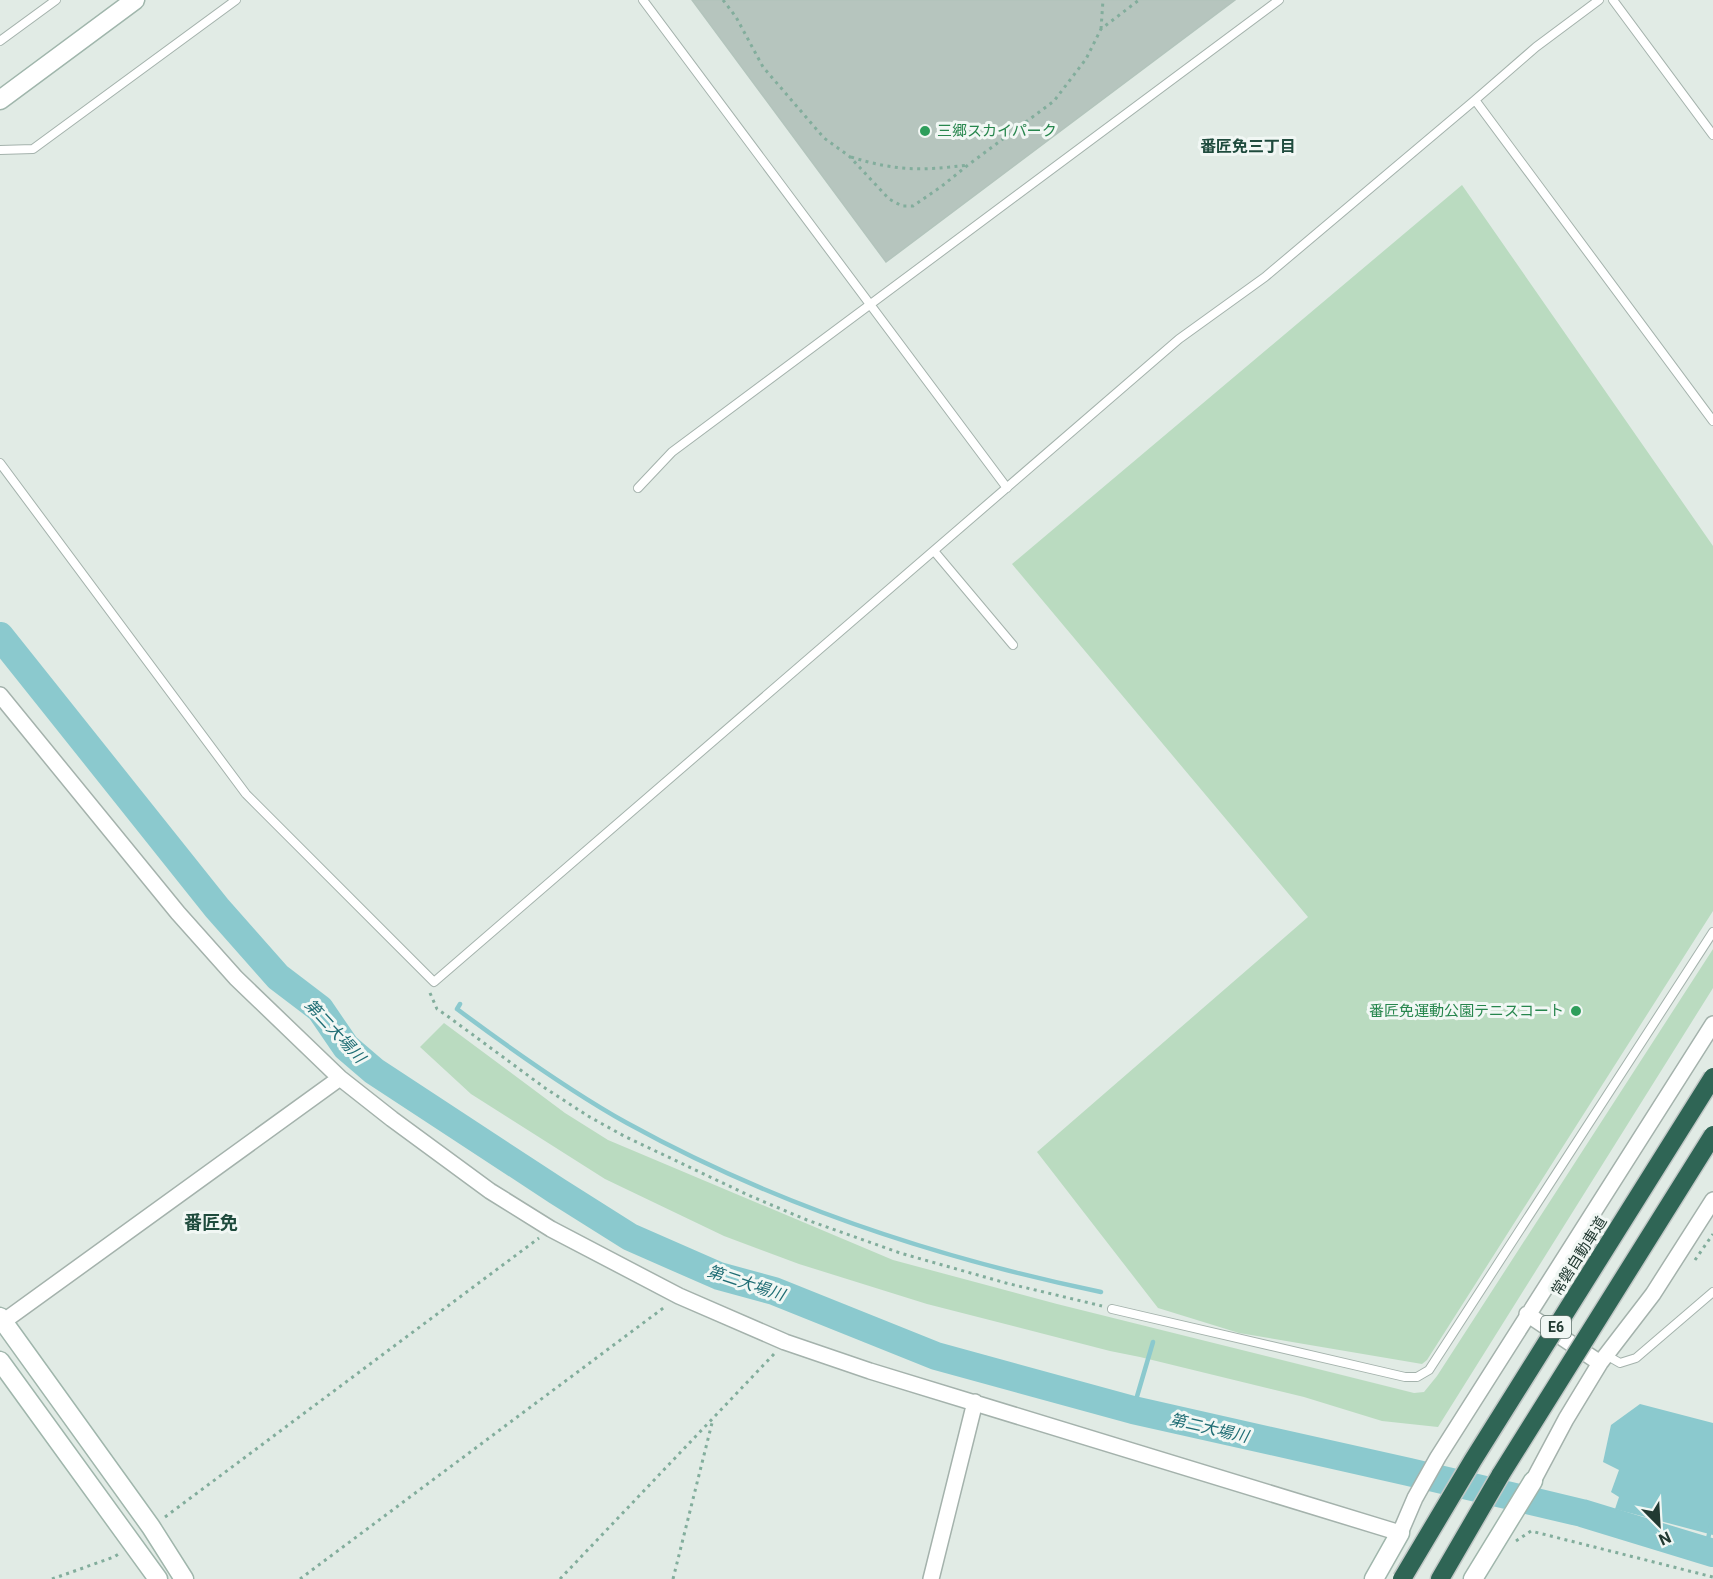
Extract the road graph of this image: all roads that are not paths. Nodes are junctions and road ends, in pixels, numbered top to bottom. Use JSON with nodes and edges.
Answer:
{"nodes":[{"id":1,"x":56,"y":0,"type":"edge"},
{"id":2,"x":135,"y":0,"type":"edge"},
{"id":3,"x":236,"y":0,"type":"edge"},
{"id":4,"x":643,"y":0,"type":"edge"},
{"id":5,"x":1280,"y":0,"type":"edge"},
{"id":6,"x":1599,"y":0,"type":"edge"},
{"id":7,"x":1613,"y":0,"type":"edge"},
{"id":8,"x":0,"y":40,"type":"edge"},
{"id":9,"x":0,"y":100,"type":"edge"},
{"id":10,"x":1475,"y":100,"type":"junction"},
{"id":11,"x":1713,"y":135,"type":"edge"},
{"id":12,"x":0,"y":150,"type":"edge"},
{"id":13,"x":870,"y":305,"type":"junction"},
{"id":14,"x":1713,"y":421,"type":"edge"},
{"id":15,"x":0,"y":463,"type":"edge"},
{"id":16,"x":638,"y":488,"type":"dead end"},
{"id":17,"x":1007,"y":488,"type":"junction"},
{"id":18,"x":934,"y":551,"type":"junction"},
{"id":19,"x":1012,"y":645,"type":"dead end"},
{"id":20,"x":0,"y":695,"type":"edge"},
{"id":21,"x":1713,"y":932,"type":"edge"},
{"id":22,"x":1713,"y":1024,"type":"edge"},
{"id":23,"x":340,"y":1077,"type":"junction"},
{"id":24,"x":1713,"y":1077,"type":"edge"},
{"id":25,"x":1713,"y":1136,"type":"edge"},
{"id":26,"x":1713,"y":1200,"type":"edge"},
{"id":27,"x":1713,"y":1292,"type":"edge"},
{"id":28,"x":1112,"y":1309,"type":"road end"},
{"id":29,"x":1527,"y":1314,"type":"junction"},
{"id":30,"x":1,"y":1321,"type":"edge"},
{"id":31,"x":1603,"y":1359,"type":"junction"},
{"id":32,"x":0,"y":1361,"type":"edge"},
{"id":33,"x":975,"y":1402,"type":"junction"},
{"id":34,"x":1533,"y":1481,"type":"joint"},
{"id":35,"x":1400,"y":1533,"type":"junction"},
{"id":36,"x":158,"y":1579,"type":"edge"},
{"id":37,"x":184,"y":1579,"type":"edge"},
{"id":38,"x":931,"y":1579,"type":"edge"},
{"id":39,"x":1374,"y":1579,"type":"edge"},
{"id":40,"x":1402,"y":1579,"type":"edge"},
{"id":41,"x":1440,"y":1579,"type":"edge"},
{"id":42,"x":1473,"y":1579,"type":"edge"}],
"edges":[{"from":1,"to":8,"type":"lane"},
{"from":2,"to":9,"type":"street"},
{"from":3,"to":12,"type":"lane"},
{"from":4,"to":13,"type":"lane"},
{"from":5,"to":13,"type":"lane"},
{"from":6,"to":10,"type":"lane"},
{"from":7,"to":11,"type":"lane"},
{"from":10,"to":14,"type":"lane"},
{"from":10,"to":17,"type":"lane"},
{"from":13,"to":16,"type":"lane"},
{"from":13,"to":17,"type":"lane"},
{"from":15,"to":18,"type":"lane"},
{"from":17,"to":18,"type":"lane"},
{"from":18,"to":19,"type":"lane"},
{"from":20,"to":23,"type":"street"},
{"from":21,"to":28,"type":"lane"},
{"from":22,"to":29,"type":"street"},
{"from":23,"to":30,"type":"street"},
{"from":23,"to":33,"type":"street"},
{"from":24,"to":40,"type":"highway","name":"常磐自動車道","number":"E6","bridge":true},
{"from":25,"to":41,"type":"highway","number":"E6","bridge":true},
{"from":26,"to":31,"type":"street"},
{"from":27,"to":31,"type":"lane"},
{"from":29,"to":31,"type":"street"},
{"from":29,"to":35,"type":"street"},
{"from":30,"to":37,"type":"street"},
{"from":31,"to":34,"type":"street"},
{"from":32,"to":36,"type":"street"},
{"from":33,"to":35,"type":"street"},
{"from":33,"to":38,"type":"street"},
{"from":34,"to":42,"type":"street"},
{"from":35,"to":39,"type":"street"}]}
